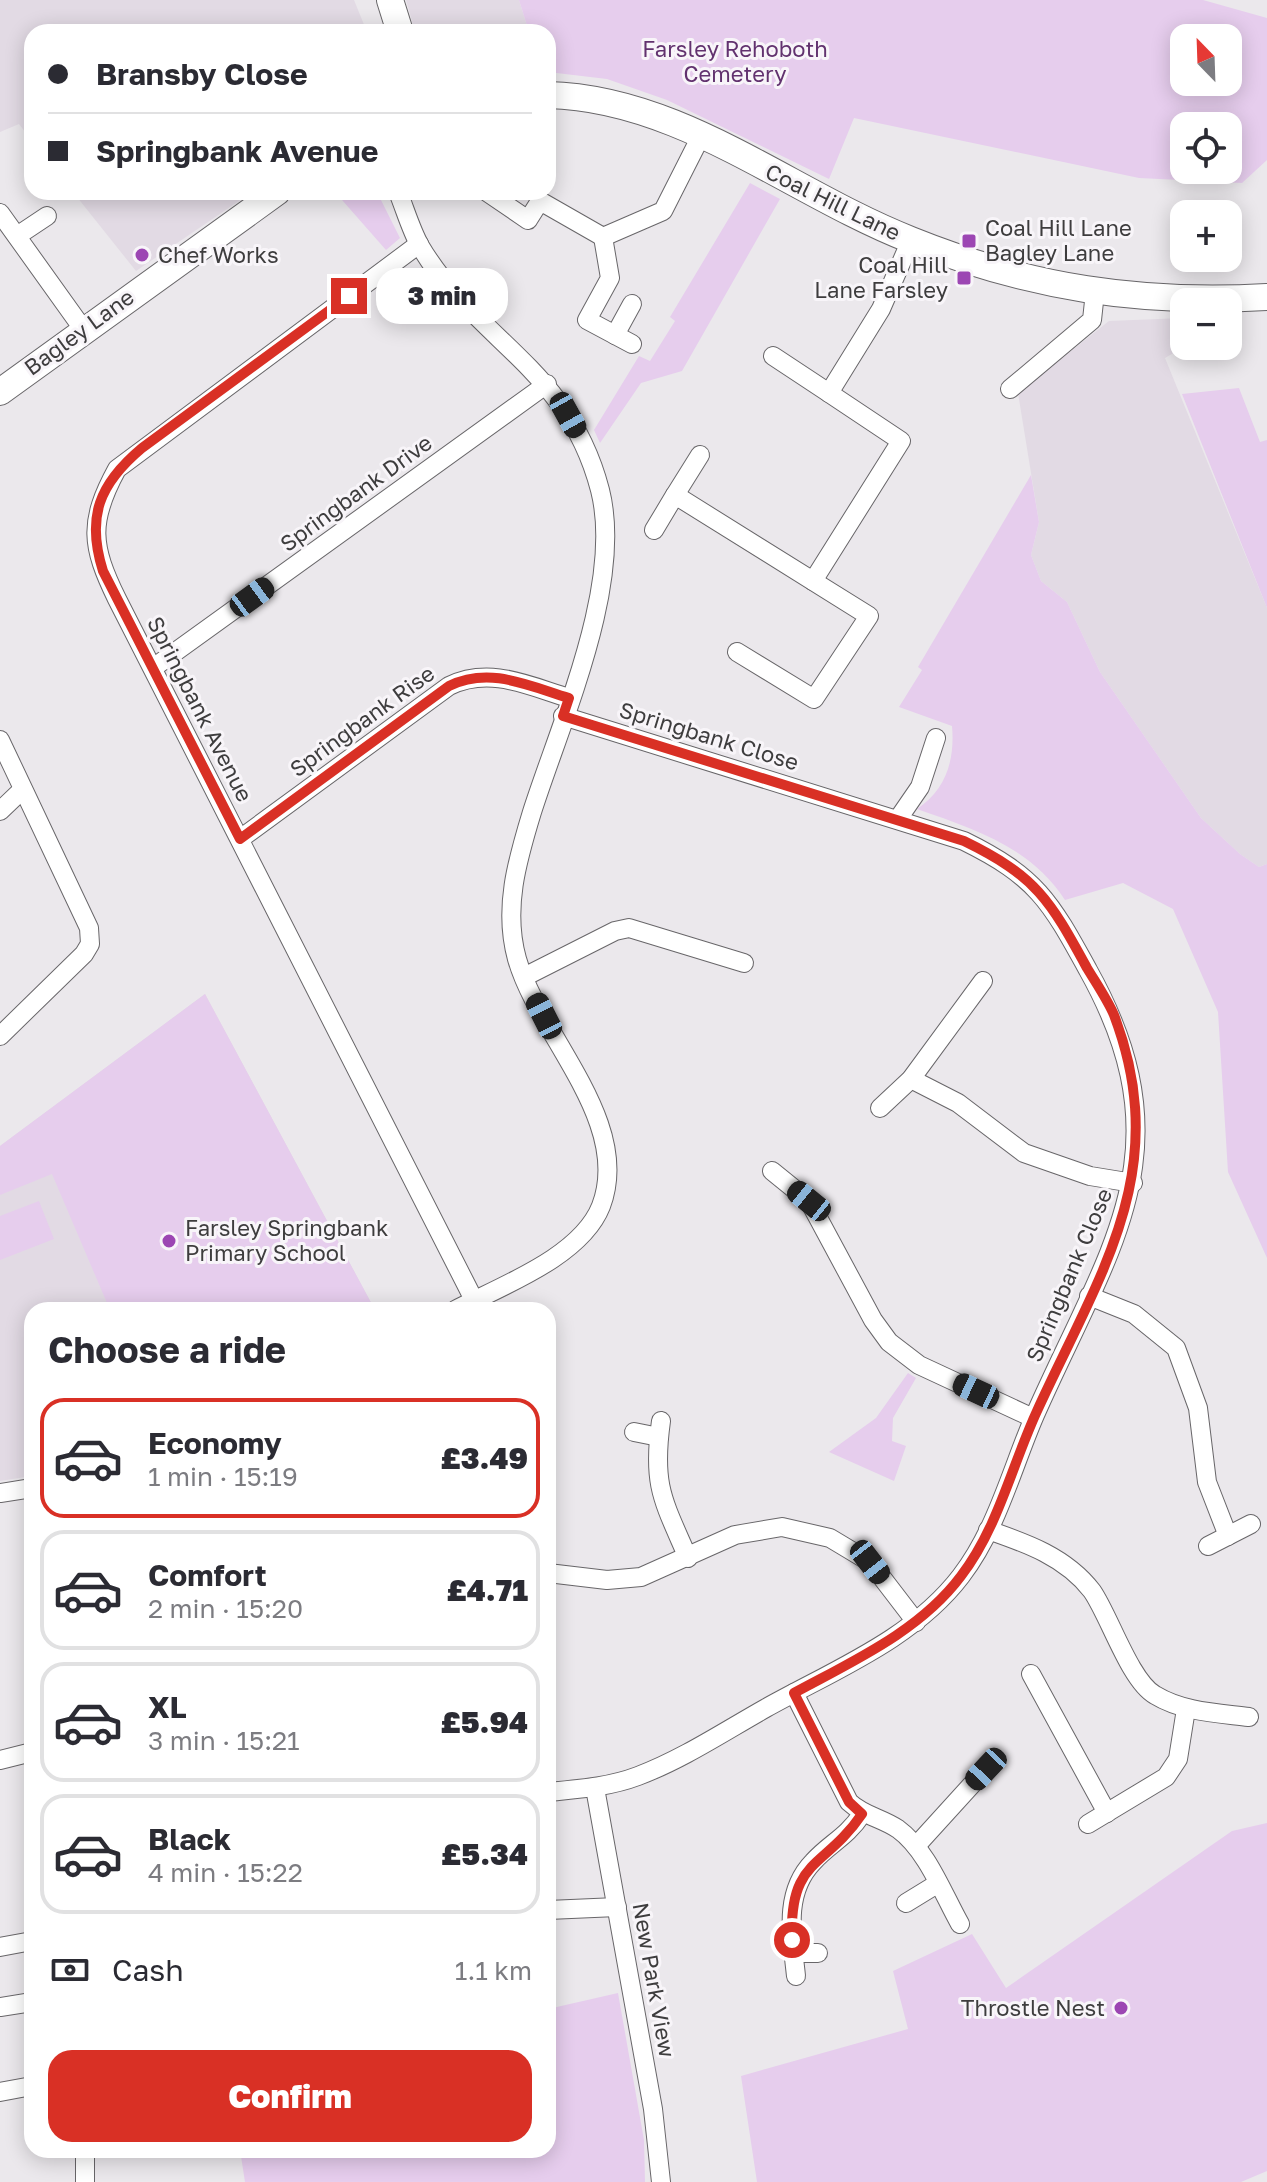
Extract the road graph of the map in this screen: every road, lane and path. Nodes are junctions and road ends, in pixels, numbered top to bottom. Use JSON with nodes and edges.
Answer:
{"nodes":[{"id":1,"x":390,"y":0,"type":"edge"},
{"id":2,"x":398,"y":24,"type":"edge"},
{"id":3,"x":556,"y":96,"type":"edge"},
{"id":4,"x":701,"y":136,"type":"junction"},
{"id":5,"x":266,"y":200,"type":"edge"},
{"id":6,"x":401,"y":200,"type":"edge"},
{"id":7,"x":499,"y":200,"type":"edge"},
{"id":8,"x":0,"y":213,"type":"edge"},
{"id":9,"x":47,"y":216,"type":"dead end"},
{"id":10,"x":17,"y":236,"type":"junction"},
{"id":11,"x":603,"y":237,"type":"junction"},
{"id":12,"x":911,"y":240,"type":"junction"},
{"id":13,"x":419,"y":244,"type":"junction"},
{"id":14,"x":1095,"y":292,"type":"junction"},
{"id":15,"x":1267,"y":297,"type":"edge"},
{"id":16,"x":632,"y":304,"type":"dead end"},
{"id":17,"x":83,"y":329,"type":"junction"},
{"id":18,"x":615,"y":335,"type":"junction"},
{"id":19,"x":632,"y":344,"type":"dead end"},
{"id":20,"x":773,"y":356,"type":"dead end"},
{"id":21,"x":547,"y":384,"type":"junction"},
{"id":22,"x":1010,"y":389,"type":"dead end"},
{"id":23,"x":0,"y":392,"type":"edge"},
{"id":24,"x":829,"y":393,"type":"junction"},
{"id":25,"x":700,"y":455,"type":"dead end"},
{"id":26,"x":675,"y":495,"type":"junction"},
{"id":27,"x":654,"y":530,"type":"dead end"},
{"id":28,"x":813,"y":581,"type":"junction"},
{"id":29,"x":737,"y":652,"type":"dead end"},
{"id":30,"x":153,"y":668,"type":"junction"},
{"id":31,"x":566,"y":707,"type":"junction"},
{"id":32,"x":936,"y":738,"type":"dead end"},
{"id":33,"x":0,"y":740,"type":"edge"},
{"id":34,"x":22,"y":790,"type":"junction"},
{"id":35,"x":0,"y":811,"type":"edge"},
{"id":36,"x":898,"y":819,"type":"junction"},
{"id":37,"x":240,"y":839,"type":"junction"},
{"id":38,"x":744,"y":963,"type":"dead end"},
{"id":39,"x":524,"y":977,"type":"junction"},
{"id":40,"x":983,"y":981,"type":"dead end"},
{"id":41,"x":0,"y":1036,"type":"edge"},
{"id":42,"x":911,"y":1079,"type":"junction"},
{"id":43,"x":880,"y":1108,"type":"dead end"},
{"id":44,"x":772,"y":1171,"type":"dead end"},
{"id":45,"x":1133,"y":1183,"type":"junction"},
{"id":46,"x":1089,"y":1296,"type":"junction"},
{"id":47,"x":474,"y":1300,"type":"junction"},
{"id":48,"x":470,"y":1302,"type":"edge"},
{"id":49,"x":1033,"y":1418,"type":"junction"},
{"id":50,"x":634,"y":1432,"type":"dead end"},
{"id":51,"x":24,"y":1489,"type":"edge"},
{"id":52,"x":0,"y":1493,"type":"edge"},
{"id":53,"x":1251,"y":1524,"type":"dead end"},
{"id":54,"x":988,"y":1530,"type":"junction"},
{"id":55,"x":1228,"y":1536,"type":"junction"},
{"id":56,"x":1208,"y":1546,"type":"dead end"},
{"id":57,"x":688,"y":1558,"type":"junction"},
{"id":58,"x":556,"y":1574,"type":"edge"},
{"id":59,"x":916,"y":1622,"type":"junction"},
{"id":60,"x":1031,"y":1674,"type":"dead end"},
{"id":61,"x":794,"y":1693,"type":"junction"},
{"id":62,"x":1186,"y":1709,"type":"junction"},
{"id":63,"x":1249,"y":1717,"type":"dead end"},
{"id":64,"x":24,"y":1754,"type":"edge"},
{"id":65,"x":0,"y":1760,"type":"edge"},
{"id":66,"x":986,"y":1769,"type":"dead end"},
{"id":67,"x":595,"y":1788,"type":"junction"},
{"id":68,"x":556,"y":1791,"type":"edge"},
{"id":69,"x":1107,"y":1813,"type":"junction"},
{"id":70,"x":862,"y":1814,"type":"junction"},
{"id":71,"x":1088,"y":1824,"type":"dead end"},
{"id":72,"x":916,"y":1846,"type":"junction"},
{"id":73,"x":937,"y":1884,"type":"junction"},
{"id":74,"x":906,"y":1903,"type":"dead end"},
{"id":75,"x":617,"y":1907,"type":"junction"},
{"id":76,"x":556,"y":1910,"type":"edge"},
{"id":77,"x":960,"y":1924,"type":"dead end"},
{"id":78,"x":24,"y":1942,"type":"edge"},
{"id":79,"x":0,"y":1947,"type":"edge"},
{"id":80,"x":794,"y":1953,"type":"junction"},
{"id":81,"x":818,"y":1953,"type":"dead end"},
{"id":82,"x":796,"y":1976,"type":"dead end"},
{"id":83,"x":24,"y":2003,"type":"edge"},
{"id":84,"x":0,"y":2007,"type":"edge"},
{"id":85,"x":24,"y":2088,"type":"edge"},
{"id":86,"x":0,"y":2092,"type":"edge"},
{"id":87,"x":85,"y":2158,"type":"edge"},
{"id":88,"x":85,"y":2182,"type":"edge"},
{"id":89,"x":661,"y":2182,"type":"edge"}],
"edges":[{"from":1,"to":2,"type":"street"},
{"from":3,"to":4,"type":"street","name":"Coal Hill Lane"},
{"from":4,"to":11,"type":"street"},
{"from":4,"to":12,"type":"street","name":"Coal Hill Lane"},
{"from":5,"to":17,"type":"street","name":"Bagley Lane"},
{"from":6,"to":13,"type":"street"},
{"from":7,"to":11,"type":"street"},
{"from":8,"to":10,"type":"street"},
{"from":9,"to":10,"type":"street"},
{"from":10,"to":17,"type":"street"},
{"from":11,"to":18,"type":"street"},
{"from":12,"to":14,"type":"street","name":"Coal Hill Lane"},
{"from":12,"to":24,"type":"street"},
{"from":13,"to":21,"type":"street"},
{"from":13,"to":30,"type":"street","name":"Springbank Avenue"},
{"from":14,"to":15,"type":"street","name":"Coal Hill Lane"},
{"from":14,"to":22,"type":"street"},
{"from":16,"to":18,"type":"street"},
{"from":17,"to":23,"type":"street","name":"Bagley Lane"},
{"from":18,"to":19,"type":"street"},
{"from":20,"to":24,"type":"street"},
{"from":21,"to":30,"type":"street","name":"Springbank Drive"},
{"from":21,"to":31,"type":"street"},
{"from":24,"to":28,"type":"street"},
{"from":25,"to":26,"type":"street"},
{"from":26,"to":27,"type":"street"},
{"from":26,"to":28,"type":"street"},
{"from":28,"to":29,"type":"street"},
{"from":30,"to":37,"type":"street","name":"Springbank Avenue"},
{"from":31,"to":36,"type":"street","name":"Springbank Close"},
{"from":31,"to":37,"type":"street","name":"Springbank Rise"},
{"from":31,"to":39,"type":"street"},
{"from":32,"to":36,"type":"street"},
{"from":33,"to":34,"type":"street"},
{"from":34,"to":35,"type":"street"},
{"from":34,"to":41,"type":"street"},
{"from":36,"to":45,"type":"street","name":"Springbank Close"},
{"from":37,"to":47,"type":"street","name":"Springbank Avenue"},
{"from":38,"to":39,"type":"street"},
{"from":39,"to":47,"type":"street"},
{"from":40,"to":42,"type":"street"},
{"from":42,"to":43,"type":"street"},
{"from":42,"to":45,"type":"street"},
{"from":44,"to":49,"type":"street"},
{"from":45,"to":46,"type":"street","name":"Springbank Close"},
{"from":46,"to":49,"type":"street","name":"Springbank Close"},
{"from":46,"to":55,"type":"street"},
{"from":47,"to":48,"type":"street"},
{"from":49,"to":54,"type":"street","name":"Springbank Close"},
{"from":50,"to":57,"type":"street"},
{"from":51,"to":52,"type":"street"},
{"from":53,"to":55,"type":"street"},
{"from":54,"to":59,"type":"street","name":"Springbank Close"},
{"from":54,"to":62,"type":"street"},
{"from":55,"to":56,"type":"street"},
{"from":57,"to":58,"type":"street"},
{"from":57,"to":59,"type":"street"},
{"from":59,"to":61,"type":"street","name":"Springbank Close"},
{"from":60,"to":69,"type":"street"},
{"from":61,"to":67,"type":"street","name":"Springbank Close"},
{"from":61,"to":70,"type":"street"},
{"from":62,"to":63,"type":"street"},
{"from":62,"to":69,"type":"street"},
{"from":64,"to":65,"type":"street"},
{"from":66,"to":72,"type":"street"},
{"from":67,"to":68,"type":"street","name":"Springbank Close"},
{"from":67,"to":75,"type":"street","name":"New Park View"},
{"from":69,"to":71,"type":"street"},
{"from":70,"to":72,"type":"street"},
{"from":70,"to":80,"type":"street"},
{"from":72,"to":73,"type":"street"},
{"from":73,"to":74,"type":"street"},
{"from":73,"to":77,"type":"street"},
{"from":75,"to":76,"type":"street"},
{"from":75,"to":89,"type":"street","name":"New Park View"},
{"from":78,"to":79,"type":"street"},
{"from":80,"to":81,"type":"street"},
{"from":80,"to":82,"type":"street"},
{"from":83,"to":84,"type":"street"},
{"from":85,"to":86,"type":"street"},
{"from":87,"to":88,"type":"street"}]}
